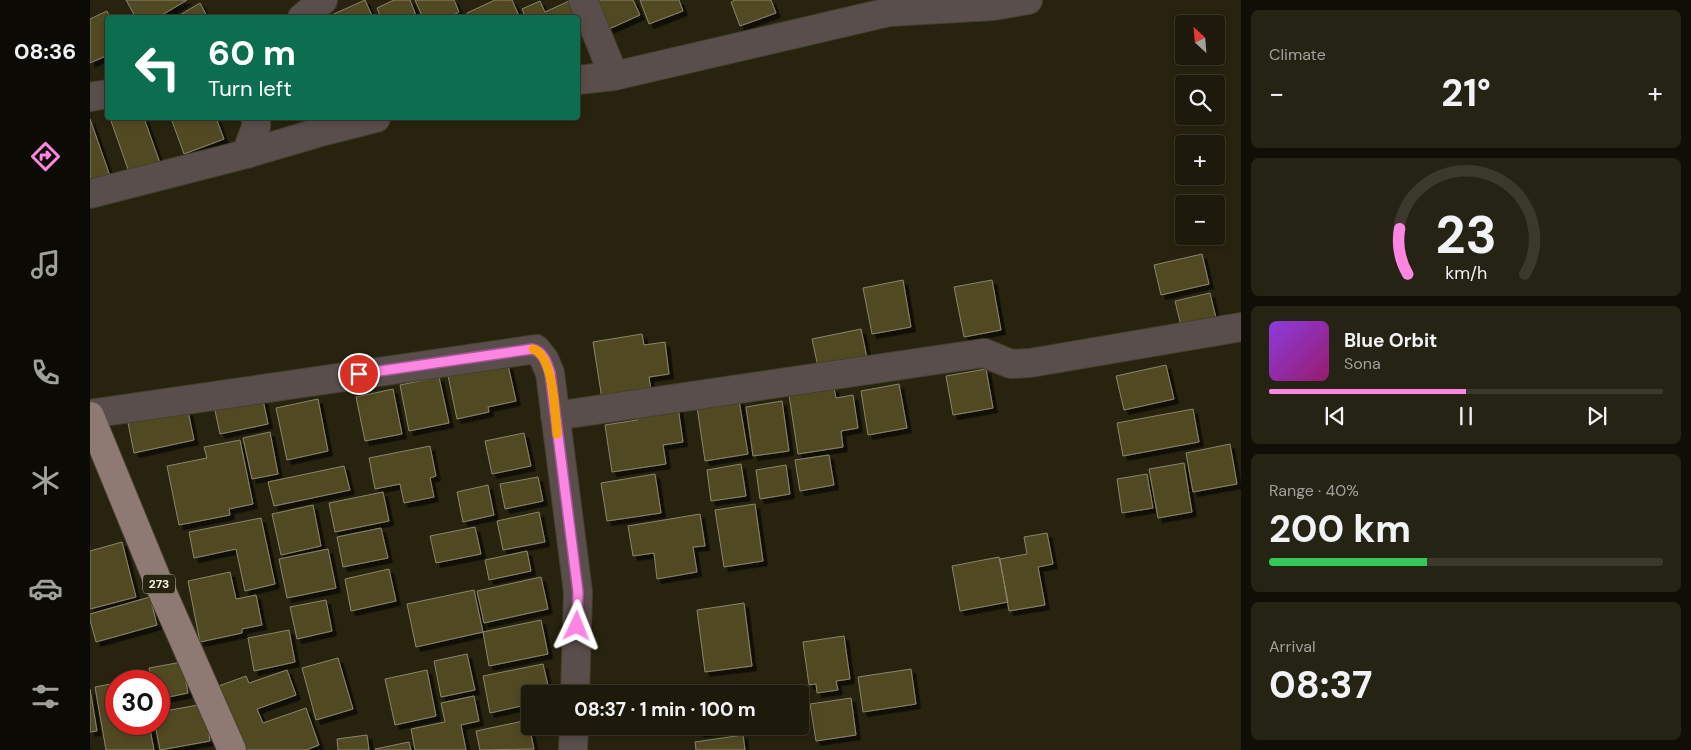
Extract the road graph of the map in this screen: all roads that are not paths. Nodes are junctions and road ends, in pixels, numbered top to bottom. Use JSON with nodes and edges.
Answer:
{"nodes":[{"id":1,"x":323,"y":0,"type":"edge"},
{"id":2,"x":583,"y":0,"type":"edge"},
{"id":3,"x":1019,"y":1,"type":"edge"},
{"id":4,"x":887,"y":6,"type":"edge"},
{"id":5,"x":306,"y":15,"type":"edge"},
{"id":6,"x":614,"y":76,"type":"junction"},
{"id":7,"x":580,"y":80,"type":"edge"},
{"id":8,"x":105,"y":94,"type":"edge"},
{"id":9,"x":90,"y":97,"type":"edge"},
{"id":10,"x":256,"y":120,"type":"edge"},
{"id":11,"x":368,"y":120,"type":"edge"},
{"id":12,"x":246,"y":154,"type":"junction"},
{"id":13,"x":90,"y":194,"type":"edge"},
{"id":14,"x":1241,"y":327,"type":"edge"},
{"id":15,"x":90,"y":415,"type":"edge"},
{"id":16,"x":555,"y":416,"type":"junction"},
{"id":17,"x":575,"y":685,"type":"edge"},
{"id":18,"x":574,"y":735,"type":"edge"},
{"id":19,"x":232,"y":750,"type":"edge"},
{"id":20,"x":573,"y":750,"type":"edge"}],
"edges":[{"from":1,"to":5,"type":"street"},
{"from":2,"to":6,"type":"street"},
{"from":3,"to":4,"type":"street"},
{"from":4,"to":6,"type":"street"},
{"from":6,"to":7,"type":"street"},
{"from":8,"to":9,"type":"street"},
{"from":10,"to":12,"type":"street"},
{"from":11,"to":12,"type":"street"},
{"from":12,"to":13,"type":"street"},
{"from":14,"to":16,"type":"street"},
{"from":15,"to":16,"type":"street"},
{"from":15,"to":19,"type":"main road","number":"273"},
{"from":16,"to":17,"type":"street"},
{"from":18,"to":20,"type":"street"}]}
